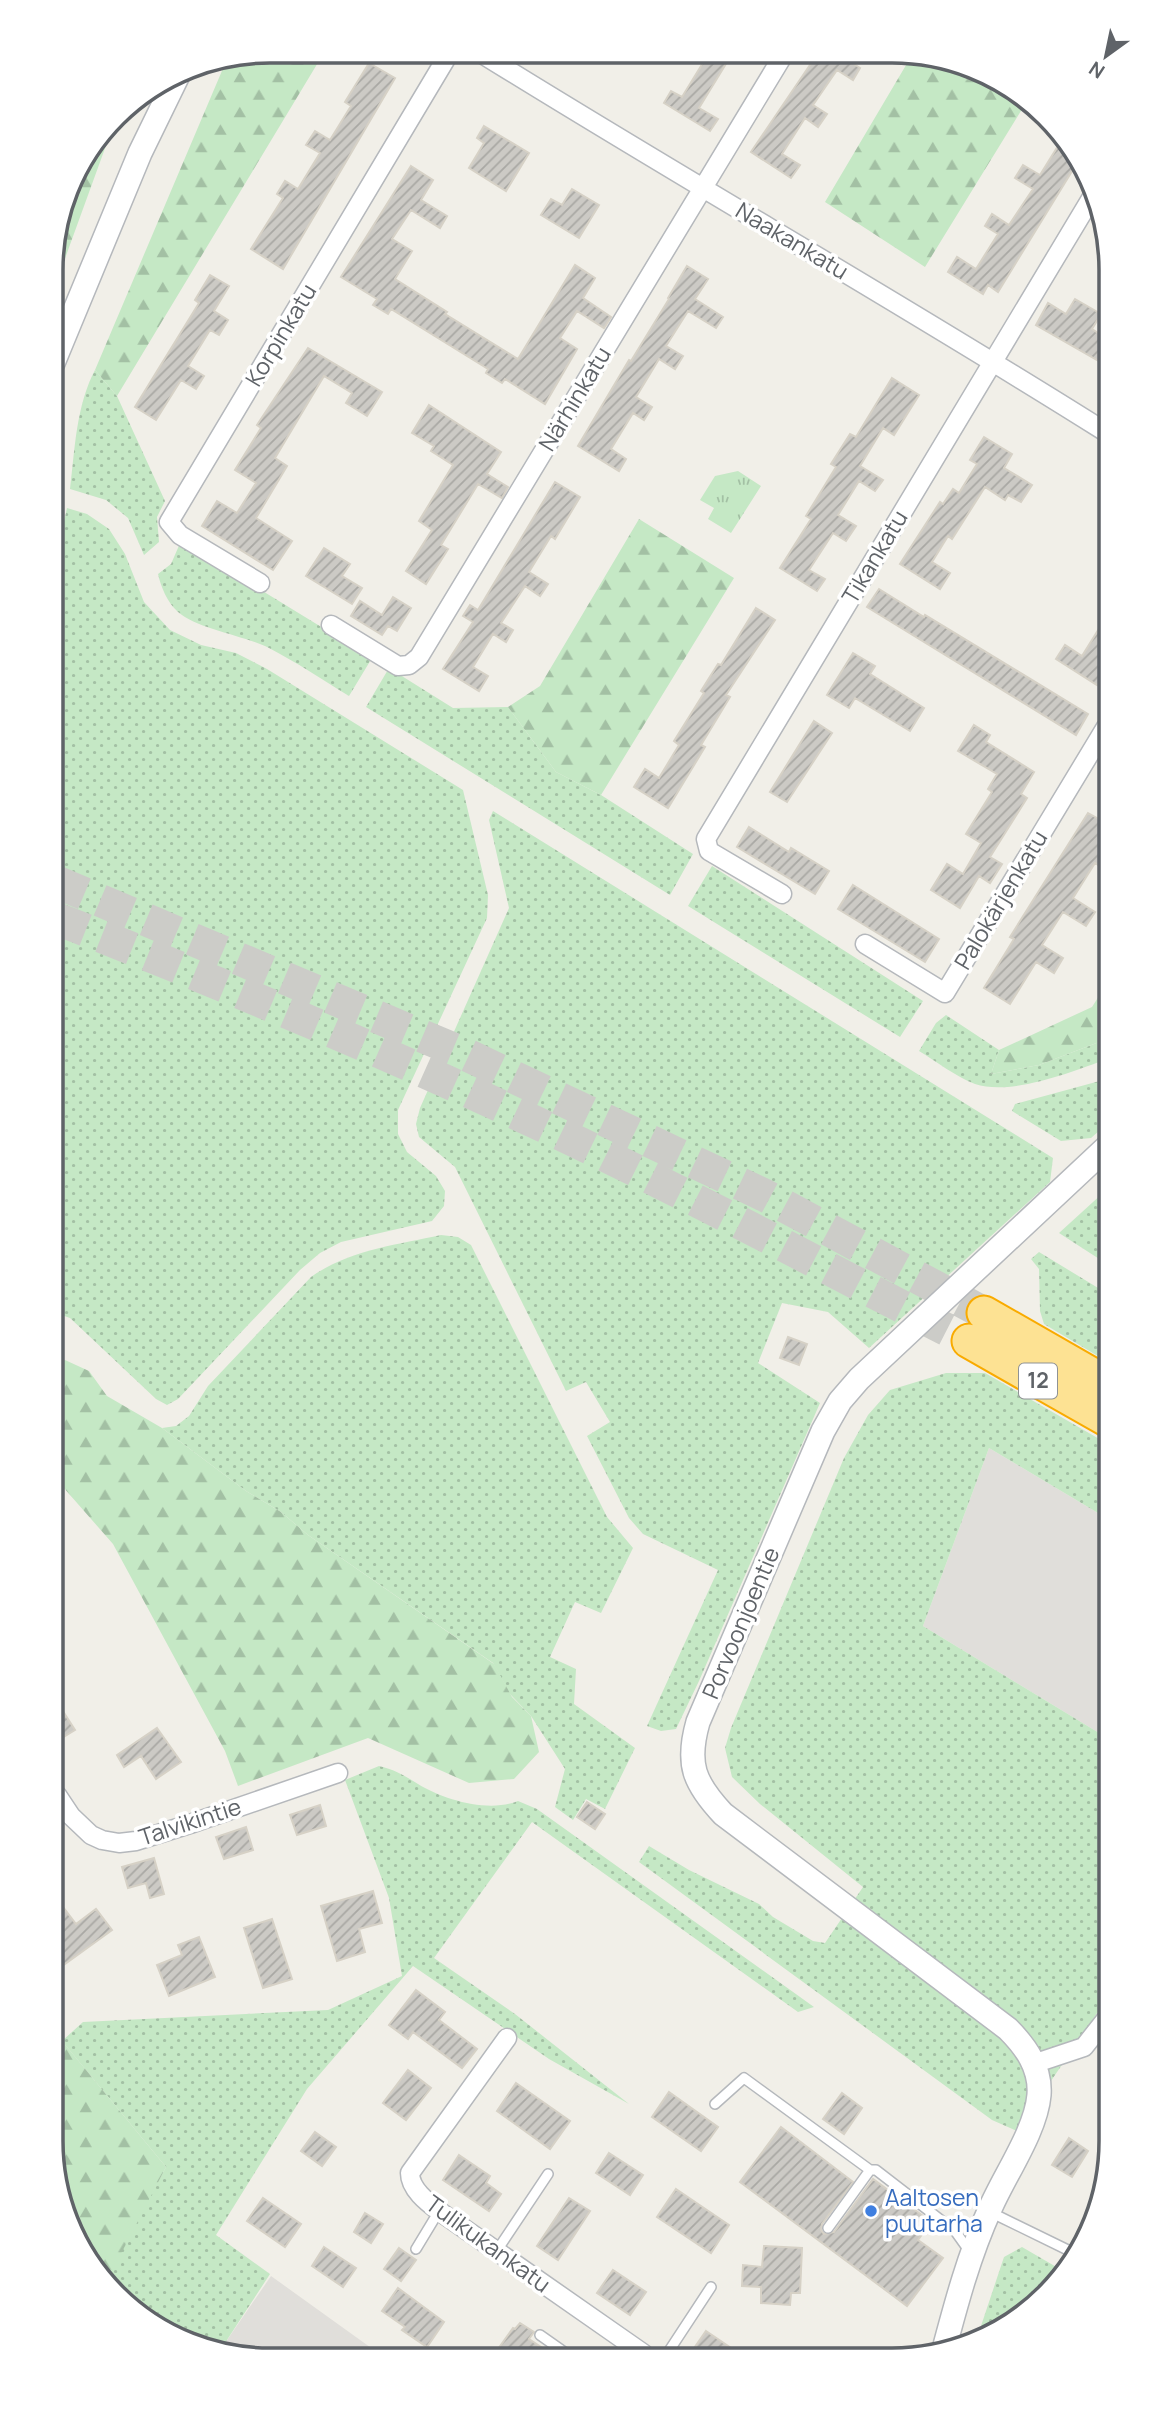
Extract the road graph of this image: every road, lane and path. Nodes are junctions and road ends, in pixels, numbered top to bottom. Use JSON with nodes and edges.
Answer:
{"nodes":[{"id":1,"x":443,"y":63,"type":"edge"},
{"id":2,"x":497,"y":63,"type":"edge"},
{"id":3,"x":778,"y":63,"type":"edge"},
{"id":4,"x":172,"y":88,"type":"edge"},
{"id":5,"x":701,"y":188,"type":"junction"},
{"id":6,"x":1088,"y":204,"type":"edge"},
{"id":7,"x":63,"y":339,"type":"edge"},
{"id":8,"x":993,"y":361,"type":"junction"},
{"id":9,"x":1099,"y":428,"type":"edge"},
{"id":10,"x":260,"y":583,"type":"dead end"},
{"id":11,"x":331,"y":625,"type":"dead end"},
{"id":12,"x":1099,"y":737,"type":"edge"},
{"id":13,"x":782,"y":894,"type":"dead end"},
{"id":14,"x":865,"y":944,"type":"dead end"},
{"id":15,"x":1099,"y":1154,"type":"edge"},
{"id":16,"x":1099,"y":1380,"type":"edge"},
{"id":17,"x":1099,"y":1414,"type":"edge"},
{"id":18,"x":338,"y":1773,"type":"dead end"},
{"id":19,"x":63,"y":1805,"type":"edge"},
{"id":20,"x":1099,"y":2028,"type":"edge"},
{"id":21,"x":507,"y":2038,"type":"dead end"},
{"id":22,"x":1033,"y":2064,"type":"junction"},
{"id":23,"x":715,"y":2104,"type":"dead end"},
{"id":24,"x":870,"y":2170,"type":"junction"},
{"id":25,"x":548,"y":2174,"type":"dead end"},
{"id":26,"x":439,"y":2211,"type":"junction"},
{"id":27,"x":989,"y":2211,"type":"junction"},
{"id":28,"x":828,"y":2228,"type":"dead end"},
{"id":29,"x":416,"y":2249,"type":"dead end"},
{"id":30,"x":1068,"y":2250,"type":"edge"},
{"id":31,"x":496,"y":2252,"type":"junction"},
{"id":32,"x":972,"y":2254,"type":"junction"},
{"id":33,"x":711,"y":2287,"type":"dead end"},
{"id":34,"x":540,"y":2335,"type":"dead end"},
{"id":35,"x":947,"y":2340,"type":"edge"},
{"id":36,"x":558,"y":2348,"type":"edge"},
{"id":37,"x":628,"y":2348,"type":"edge"},
{"id":38,"x":671,"y":2348,"type":"edge"}],
"edges":[{"from":1,"to":10,"type":"street","name":"Korpinkatu"},
{"from":2,"to":5,"type":"street","name":"Naakankatu"},
{"from":3,"to":5,"type":"street","name":"Närhinkatu"},
{"from":4,"to":7,"type":"street"},
{"from":5,"to":8,"type":"street","name":"Naakankatu"},
{"from":5,"to":11,"type":"street","name":"Närhinkatu"},
{"from":6,"to":8,"type":"street","name":"Tikankatu"},
{"from":8,"to":9,"type":"street","name":"Naakankatu"},
{"from":8,"to":13,"type":"street","name":"Tikankatu"},
{"from":12,"to":14,"type":"street","name":"Palokärjenkatu"},
{"from":15,"to":22,"type":"street","name":"Porvoonjoentie"},
{"from":16,"to":17,"type":"highway","number":"12"},
{"from":18,"to":19,"type":"street","name":"Talvikintie"},
{"from":20,"to":22,"type":"street"},
{"from":21,"to":26,"type":"street","name":"Tulikukankatu"},
{"from":22,"to":27,"type":"street","name":"Porvoonjoentie"},
{"from":23,"to":24,"type":"lane"},
{"from":24,"to":28,"type":"lane"},
{"from":24,"to":32,"type":"lane"},
{"from":25,"to":31,"type":"lane"},
{"from":26,"to":29,"type":"lane"},
{"from":26,"to":31,"type":"street","name":"Tulikukankatu"},
{"from":27,"to":30,"type":"lane"},
{"from":27,"to":32,"type":"street","name":"Porvoonjoentie"},
{"from":31,"to":37,"type":"street","name":"Tulikukankatu"},
{"from":32,"to":35,"type":"street","name":"Porvoonjoentie"},
{"from":33,"to":38,"type":"lane"},
{"from":34,"to":36,"type":"lane"}]}
